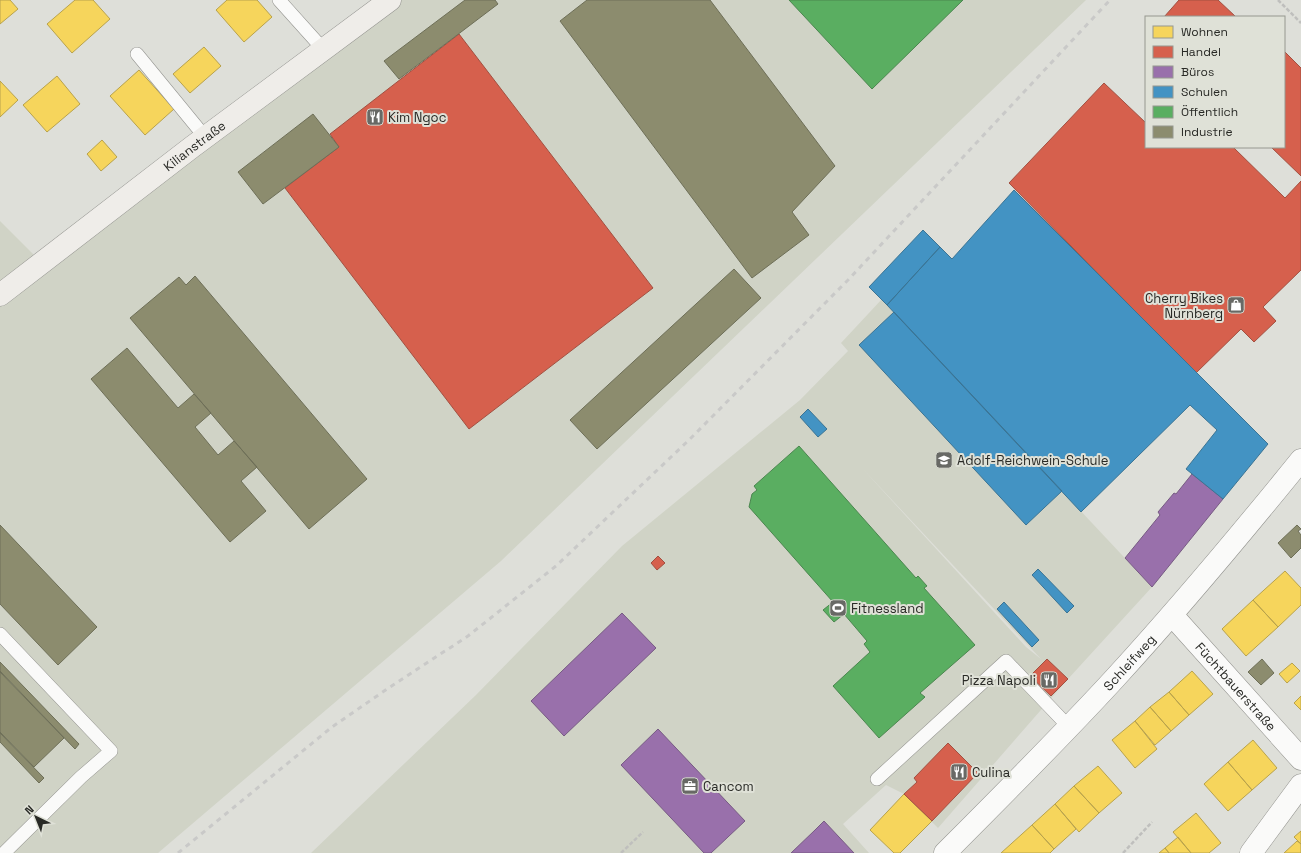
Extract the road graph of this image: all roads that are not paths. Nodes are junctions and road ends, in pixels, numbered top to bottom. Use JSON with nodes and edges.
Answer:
{"nodes":[{"id":1,"x":279,"y":0,"type":"edge"},
{"id":2,"x":390,"y":0,"type":"edge"},
{"id":3,"x":323,"y":49,"type":"junction"},
{"id":4,"x":137,"y":54,"type":"dead end"},
{"id":5,"x":205,"y":137,"type":"junction"},
{"id":6,"x":0,"y":295,"type":"edge"},
{"id":7,"x":1301,"y":460,"type":"edge"},
{"id":8,"x":1172,"y":615,"type":"junction"},
{"id":9,"x":0,"y":634,"type":"edge"},
{"id":10,"x":1069,"y":727,"type":"junction"},
{"id":11,"x":1301,"y":758,"type":"edge"},
{"id":12,"x":877,"y":779,"type":"dead end"},
{"id":13,"x":1301,"y":785,"type":"edge"},
{"id":14,"x":4,"y":853,"type":"edge"},
{"id":15,"x":945,"y":853,"type":"edge"},
{"id":16,"x":1251,"y":853,"type":"edge"}],
"edges":[{"from":1,"to":3,"type":"lane"},
{"from":2,"to":3,"type":"main road","name":"Kilianstraße"},
{"from":3,"to":5,"type":"main road","name":"Kilianstraße"},
{"from":4,"to":5,"type":"lane"},
{"from":5,"to":6,"type":"main road","name":"Kilianstraße"},
{"from":7,"to":8,"type":"street","name":"Schleifweg"},
{"from":8,"to":10,"type":"street","name":"Schleifweg"},
{"from":8,"to":11,"type":"street","name":"Füchtbauerstraße"},
{"from":9,"to":14,"type":"lane"},
{"from":10,"to":12,"type":"lane"},
{"from":10,"to":15,"type":"street","name":"Schleifweg"},
{"from":13,"to":16,"type":"street"}]}
